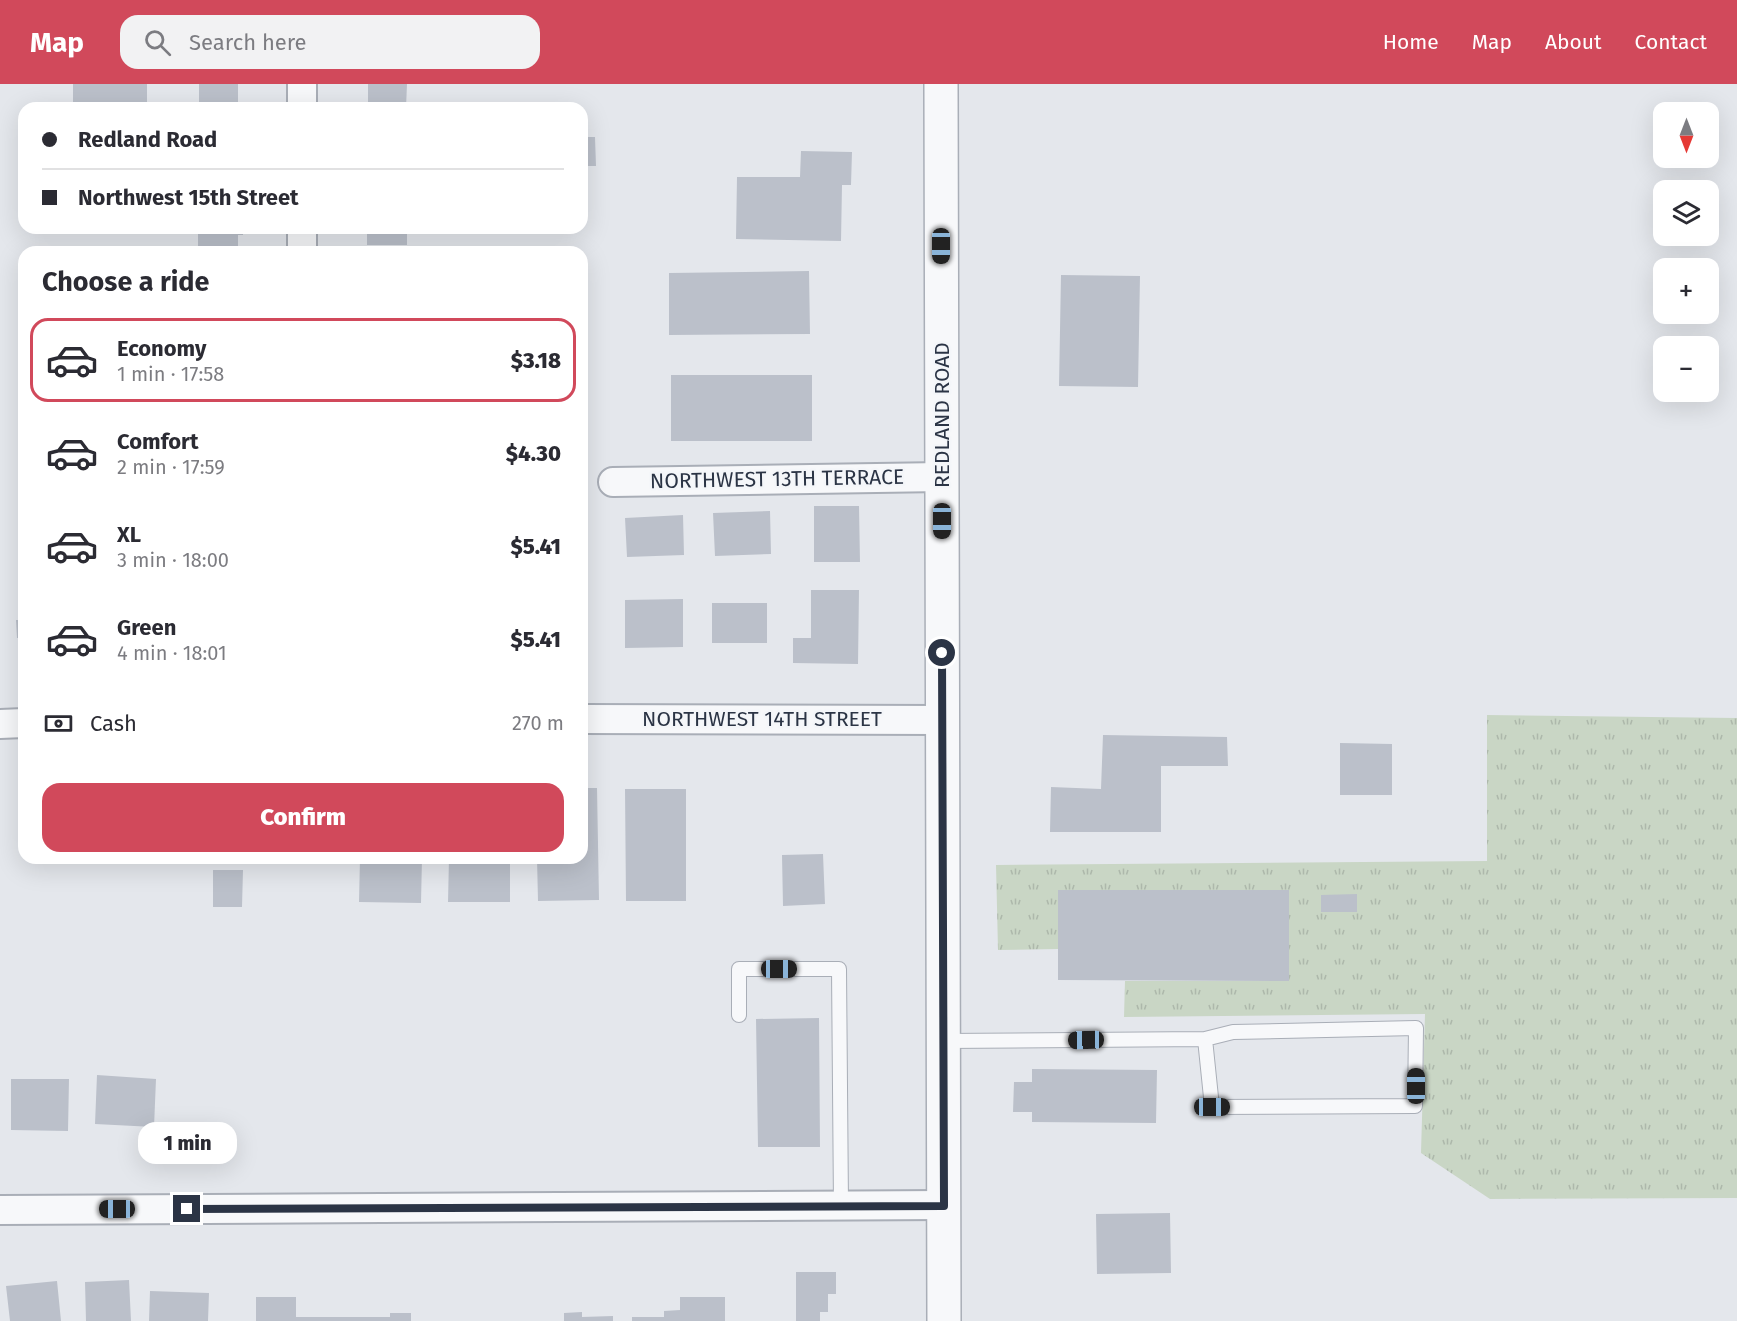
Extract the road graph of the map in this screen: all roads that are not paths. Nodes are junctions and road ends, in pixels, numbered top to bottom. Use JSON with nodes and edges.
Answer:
{"nodes":[{"id":1,"x":302,"y":84,"type":"edge"},
{"id":2,"x":941,"y":84,"type":"edge"},
{"id":3,"x":302,"y":102,"type":"edge"},
{"id":4,"x":942,"y":477,"type":"junction"},
{"id":5,"x":613,"y":482,"type":"dead end"},
{"id":6,"x":588,"y":719,"type":"edge"},
{"id":7,"x":942,"y":720,"type":"junction"},
{"id":8,"x":18,"y":723,"type":"edge"},
{"id":9,"x":0,"y":724,"type":"edge"},
{"id":10,"x":739,"y":1015,"type":"dead end"},
{"id":11,"x":1204,"y":1039,"type":"junction"},
{"id":12,"x":943,"y":1041,"type":"junction"},
{"id":13,"x":841,"y":1206,"type":"junction"},
{"id":14,"x":944,"y":1206,"type":"junction"},
{"id":15,"x":0,"y":1210,"type":"edge"},
{"id":16,"x":944,"y":1321,"type":"edge"}],
"edges":[{"from":1,"to":3,"type":"street"},
{"from":2,"to":4,"type":"street","name":"REDLAND ROAD"},
{"from":4,"to":5,"type":"street","name":"NORTHWEST 13TH TERRACE"},
{"from":4,"to":7,"type":"street","name":"REDLAND ROAD"},
{"from":6,"to":7,"type":"street","name":"NORTHWEST 14TH STREET"},
{"from":7,"to":12,"type":"street","name":"REDLAND ROAD"},
{"from":8,"to":9,"type":"street"},
{"from":10,"to":13,"type":"lane"},
{"from":11,"to":11,"type":"lane"},
{"from":11,"to":12,"type":"lane"},
{"from":12,"to":14,"type":"street","name":"REDLAND ROAD"},
{"from":13,"to":14,"type":"street"},
{"from":13,"to":15,"type":"street"},
{"from":14,"to":16,"type":"street","name":"REDLAND ROAD"}]}
